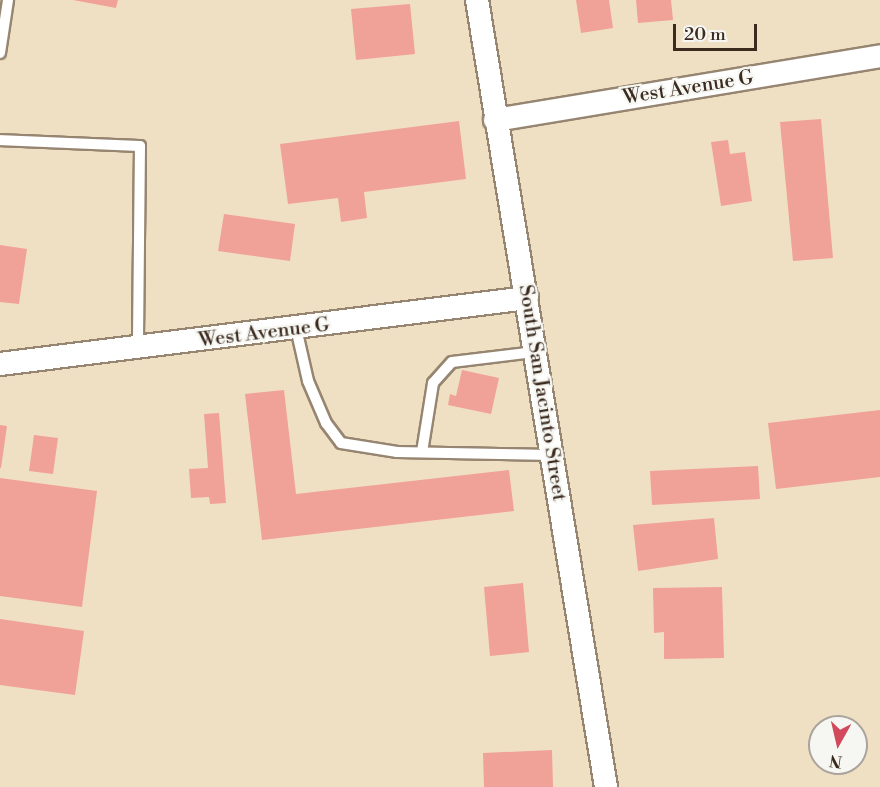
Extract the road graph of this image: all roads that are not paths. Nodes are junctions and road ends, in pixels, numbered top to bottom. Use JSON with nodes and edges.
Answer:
{"nodes":[{"id":1,"x":8,"y":0,"type":"edge"},
{"id":2,"x":477,"y":0,"type":"edge"},
{"id":3,"x":0,"y":53,"type":"edge"},
{"id":4,"x":880,"y":56,"type":"edge"},
{"id":5,"x":495,"y":120,"type":"junction"},
{"id":6,"x":0,"y":140,"type":"edge"},
{"id":7,"x":527,"y":298,"type":"junction"},
{"id":8,"x":296,"y":328,"type":"junction"},
{"id":9,"x":138,"y":349,"type":"junction"},
{"id":10,"x":536,"y":352,"type":"junction"},
{"id":11,"x":0,"y":364,"type":"edge"},
{"id":12,"x":422,"y":452,"type":"junction"},
{"id":13,"x":552,"y":455,"type":"junction"},
{"id":14,"x":606,"y":787,"type":"edge"}],
"edges":[{"from":1,"to":3,"type":"lane"},
{"from":2,"to":5,"type":"street","name":"South San Jacinto Street"},
{"from":4,"to":5,"type":"street","name":"West Avenue G"},
{"from":5,"to":7,"type":"street","name":"South San Jacinto Street"},
{"from":6,"to":9,"type":"lane"},
{"from":7,"to":8,"type":"street","name":"West Avenue G"},
{"from":7,"to":10,"type":"street","name":"South San Jacinto Street"},
{"from":8,"to":9,"type":"street","name":"West Avenue G"},
{"from":8,"to":12,"type":"lane"},
{"from":9,"to":11,"type":"street","name":"West Avenue G"},
{"from":10,"to":12,"type":"lane"},
{"from":10,"to":13,"type":"street","name":"South San Jacinto Street"},
{"from":12,"to":13,"type":"lane"},
{"from":13,"to":14,"type":"street","name":"South San Jacinto Street"}]}
